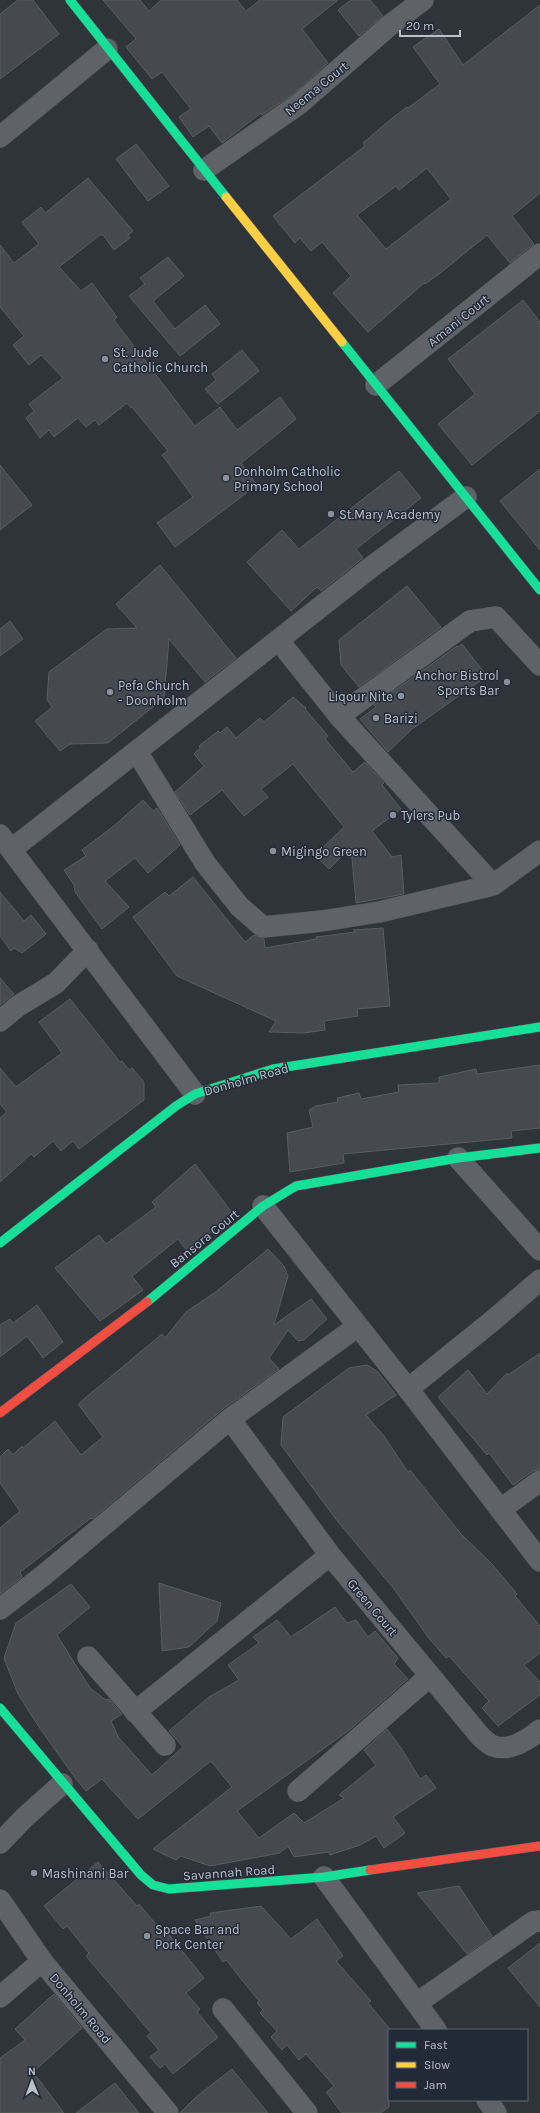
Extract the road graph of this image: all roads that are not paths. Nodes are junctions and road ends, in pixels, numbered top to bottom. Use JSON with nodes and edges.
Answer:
{"nodes":[{"id":1,"x":70,"y":0,"type":"edge"},
{"id":2,"x":423,"y":0,"type":"edge"},
{"id":3,"x":107,"y":49,"type":"junction"},
{"id":4,"x":0,"y":137,"type":"edge"},
{"id":5,"x":204,"y":170,"type":"junction"},
{"id":6,"x":540,"y":254,"type":"edge"},
{"id":7,"x":376,"y":385,"type":"junction"},
{"id":8,"x":466,"y":497,"type":"junction"},
{"id":9,"x":540,"y":590,"type":"edge"},
{"id":10,"x":279,"y":642,"type":"junction"},
{"id":11,"x":540,"y":665,"type":"edge"},
{"id":12,"x":339,"y":716,"type":"junction"},
{"id":13,"x":137,"y":752,"type":"junction"},
{"id":14,"x":6,"y":842,"type":"edge"},
{"id":15,"x":540,"y":851,"type":"edge"},
{"id":16,"x":493,"y":885,"type":"junction"},
{"id":17,"x":88,"y":950,"type":"junction"},
{"id":18,"x":0,"y":1021,"type":"edge"},
{"id":19,"x":540,"y":1027,"type":"edge"},
{"id":20,"x":195,"y":1094,"type":"junction"},
{"id":21,"x":540,"y":1148,"type":"edge"},
{"id":22,"x":458,"y":1158,"type":"junction"},
{"id":23,"x":263,"y":1206,"type":"junction"},
{"id":24,"x":0,"y":1243,"type":"edge"},
{"id":25,"x":540,"y":1250,"type":"edge"},
{"id":26,"x":540,"y":1280,"type":"edge"},
{"id":27,"x":358,"y":1326,"type":"junction"},
{"id":28,"x":408,"y":1389,"type":"junction"},
{"id":29,"x":0,"y":1413,"type":"edge"},
{"id":30,"x":230,"y":1419,"type":"junction"},
{"id":31,"x":540,"y":1482,"type":"edge"},
{"id":32,"x":501,"y":1509,"type":"junction"},
{"id":33,"x":330,"y":1555,"type":"junction"},
{"id":34,"x":540,"y":1561,"type":"edge"},
{"id":35,"x":0,"y":1609,"type":"edge"},
{"id":36,"x":88,"y":1657,"type":"dead end"},
{"id":37,"x":430,"y":1676,"type":"junction"},
{"id":38,"x":0,"y":1708,"type":"edge"},
{"id":39,"x":135,"y":1712,"type":"junction"},
{"id":40,"x":540,"y":1730,"type":"edge"},
{"id":41,"x":165,"y":1745,"type":"dead end"},
{"id":42,"x":62,"y":1784,"type":"junction"},
{"id":43,"x":298,"y":1791,"type":"dead end"},
{"id":44,"x":0,"y":1843,"type":"edge"},
{"id":45,"x":540,"y":1846,"type":"edge"},
{"id":46,"x":324,"y":1877,"type":"junction"},
{"id":47,"x":0,"y":1900,"type":"edge"},
{"id":48,"x":540,"y":1921,"type":"edge"},
{"id":49,"x":42,"y":1961,"type":"junction"},
{"id":50,"x":0,"y":1997,"type":"edge"},
{"id":51,"x":417,"y":2003,"type":"junction"},
{"id":52,"x":224,"y":2009,"type":"dead end"},
{"id":53,"x":435,"y":2029,"type":"edge"},
{"id":54,"x":488,"y":2101,"type":"edge"},
{"id":55,"x":168,"y":2113,"type":"edge"},
{"id":56,"x":307,"y":2113,"type":"edge"},
{"id":57,"x":496,"y":2113,"type":"edge"}],
"edges":[{"from":1,"to":3,"type":"street"},
{"from":2,"to":5,"type":"street","name":"Neema Court"},
{"from":3,"to":4,"type":"street"},
{"from":3,"to":5,"type":"street"},
{"from":5,"to":7,"type":"street"},
{"from":6,"to":7,"type":"street","name":"Amani Court"},
{"from":7,"to":8,"type":"street"},
{"from":8,"to":9,"type":"street"},
{"from":8,"to":10,"type":"street"},
{"from":10,"to":12,"type":"street"},
{"from":10,"to":13,"type":"street"},
{"from":11,"to":12,"type":"street"},
{"from":12,"to":16,"type":"street"},
{"from":13,"to":14,"type":"street"},
{"from":13,"to":16,"type":"street"},
{"from":14,"to":17,"type":"street"},
{"from":15,"to":16,"type":"street"},
{"from":17,"to":18,"type":"street"},
{"from":17,"to":20,"type":"street"},
{"from":19,"to":20,"type":"street","name":"Donholm Road"},
{"from":20,"to":24,"type":"street","name":"Donholm Road"},
{"from":21,"to":22,"type":"street","name":"Bansora Court"},
{"from":22,"to":23,"type":"street","name":"Bansora Court"},
{"from":22,"to":25,"type":"street"},
{"from":23,"to":27,"type":"street"},
{"from":23,"to":29,"type":"street","name":"Bansora Court"},
{"from":26,"to":28,"type":"street"},
{"from":27,"to":28,"type":"street"},
{"from":27,"to":30,"type":"street"},
{"from":28,"to":32,"type":"street"},
{"from":30,"to":33,"type":"street","name":"Green Court"},
{"from":30,"to":35,"type":"street"},
{"from":31,"to":32,"type":"street"},
{"from":32,"to":34,"type":"street"},
{"from":33,"to":37,"type":"street","name":"Green Court"},
{"from":33,"to":39,"type":"street"},
{"from":36,"to":39,"type":"street"},
{"from":37,"to":40,"type":"street","name":"Green Court"},
{"from":37,"to":43,"type":"street"},
{"from":38,"to":42,"type":"street","name":"Savannah Road"},
{"from":39,"to":41,"type":"street"},
{"from":42,"to":44,"type":"street"},
{"from":42,"to":46,"type":"street","name":"Savannah Road"},
{"from":45,"to":46,"type":"street","name":"Savannah Road"},
{"from":46,"to":51,"type":"street"},
{"from":47,"to":49,"type":"street","name":"Donholm Road"},
{"from":48,"to":51,"type":"street"},
{"from":49,"to":50,"type":"street"},
{"from":49,"to":55,"type":"street","name":"Donholm Road"},
{"from":51,"to":53,"type":"street"},
{"from":52,"to":56,"type":"street"},
{"from":54,"to":57,"type":"street"}]}
